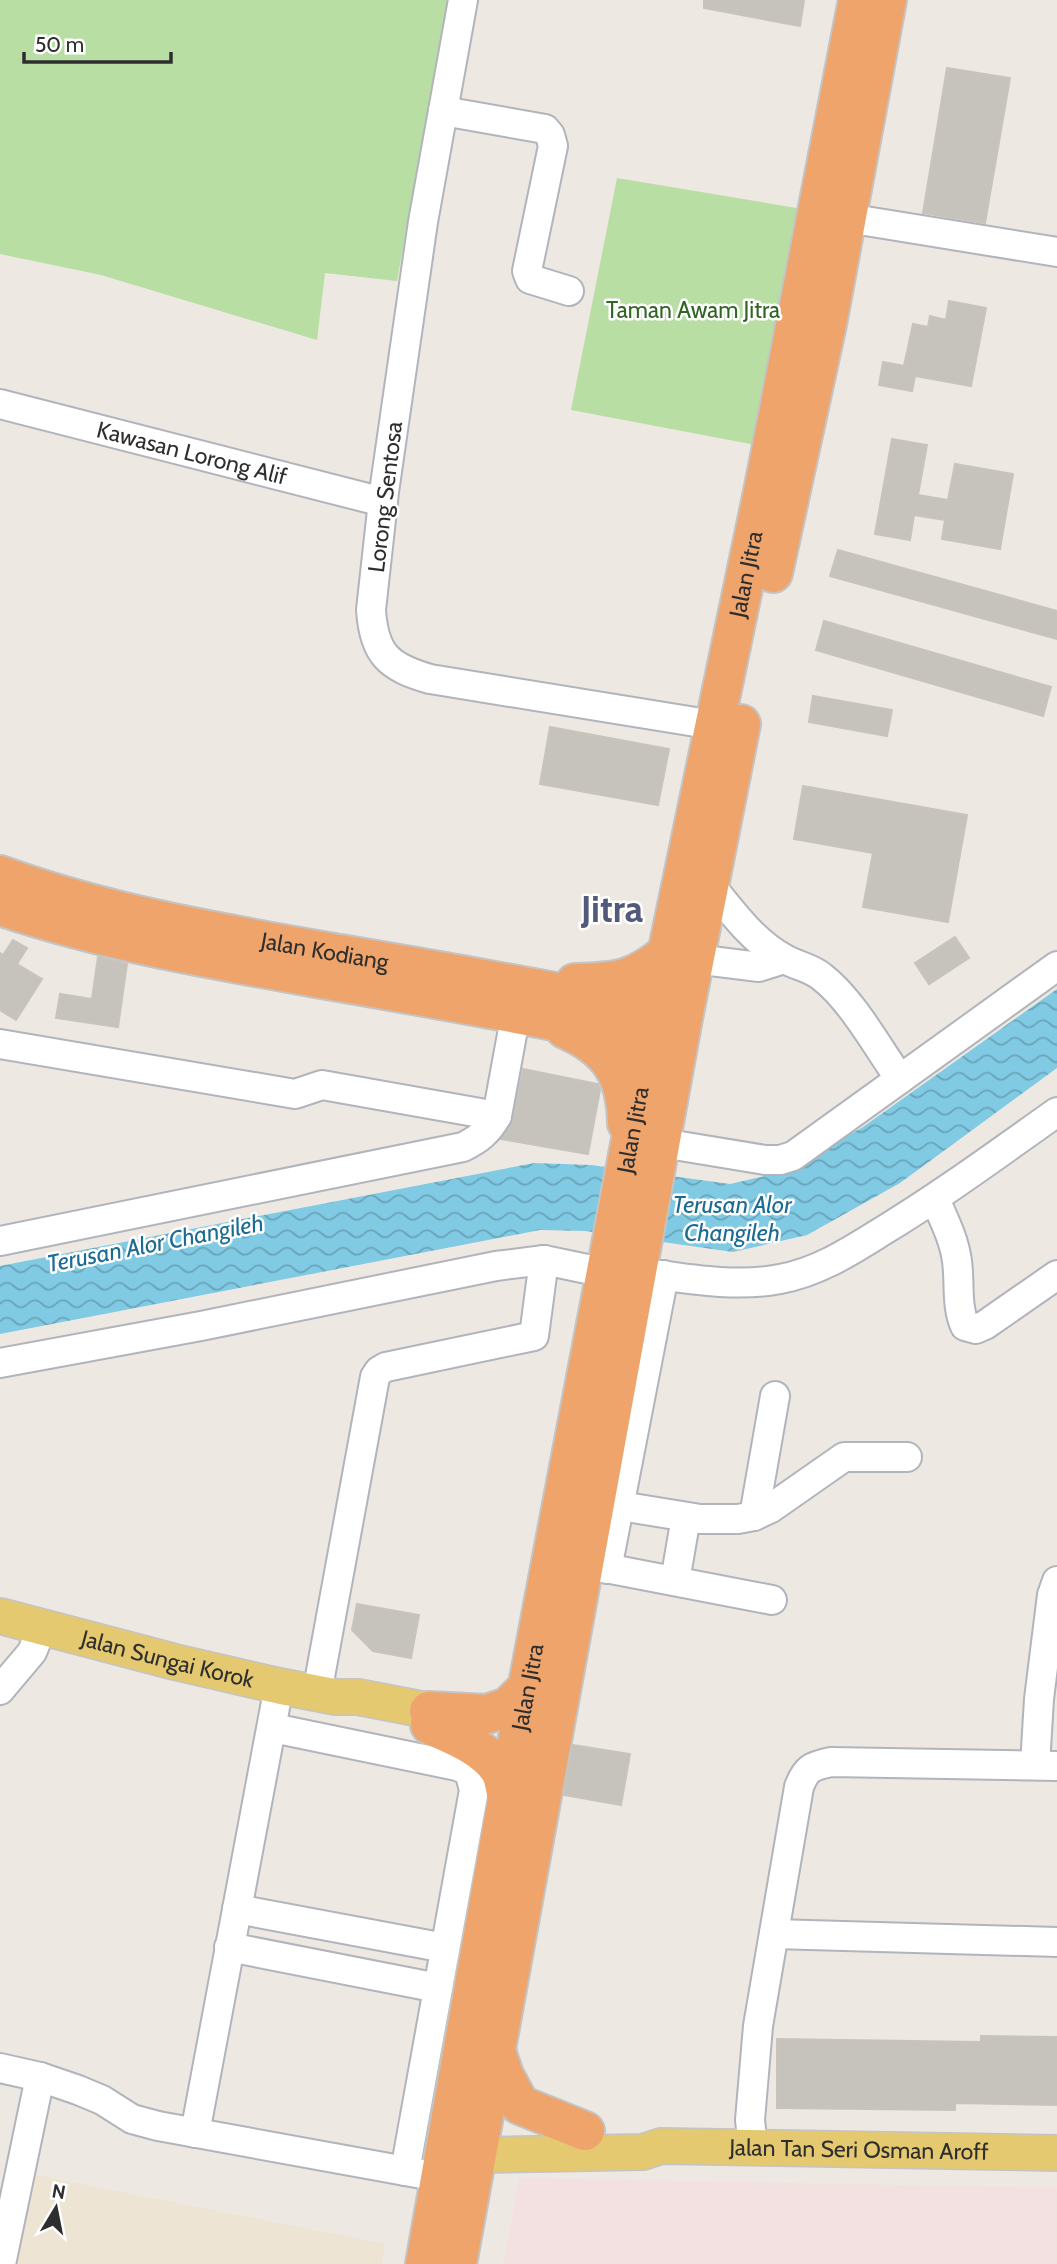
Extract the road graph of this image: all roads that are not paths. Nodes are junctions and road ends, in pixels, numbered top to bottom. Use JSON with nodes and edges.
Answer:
{"nodes":[{"id":1,"x":463,"y":0,"type":"edge"},
{"id":2,"x":858,"y":0,"type":"edge"},
{"id":3,"x":887,"y":0,"type":"edge"},
{"id":4,"x":443,"y":111,"type":"junction"},
{"id":5,"x":847,"y":218,"type":"junction"},
{"id":6,"x":1057,"y":252,"type":"edge"},
{"id":7,"x":569,"y":292,"type":"dead end"},
{"id":8,"x":0,"y":404,"type":"edge"},
{"id":9,"x":781,"y":475,"type":"junction"},
{"id":10,"x":383,"y":502,"type":"junction"},
{"id":11,"x":714,"y":725,"type":"junction"},
{"id":12,"x":0,"y":875,"type":"edge"},
{"id":13,"x":710,"y":886,"type":"junction"},
{"id":14,"x":0,"y":906,"type":"edge"},
{"id":15,"x":680,"y":956,"type":"junction"},
{"id":16,"x":784,"y":959,"type":"junction"},
{"id":17,"x":1057,"y":965,"type":"edge"},
{"id":18,"x":522,"y":1004,"type":"junction"},
{"id":19,"x":666,"y":1029,"type":"junction"},
{"id":20,"x":0,"y":1044,"type":"edge"},
{"id":21,"x":900,"y":1079,"type":"junction"},
{"id":22,"x":1057,"y":1112,"type":"edge"},
{"id":23,"x":497,"y":1116,"type":"junction"},
{"id":24,"x":643,"y":1156,"type":"junction"},
{"id":25,"x":935,"y":1199,"type":"junction"},
{"id":26,"x":0,"y":1241,"type":"edge"},
{"id":27,"x":544,"y":1260,"type":"junction"},
{"id":28,"x":631,"y":1269,"type":"junction"},
{"id":29,"x":1057,"y":1275,"type":"edge"},
{"id":30,"x":0,"y":1363,"type":"edge"},
{"id":31,"x":775,"y":1396,"type":"dead end"},
{"id":32,"x":907,"y":1457,"type":"dead end"},
{"id":33,"x":608,"y":1504,"type":"junction"},
{"id":34,"x":754,"y":1516,"type":"junction"},
{"id":35,"x":687,"y":1517,"type":"junction"},
{"id":36,"x":596,"y":1566,"type":"junction"},
{"id":37,"x":675,"y":1581,"type":"junction"},
{"id":38,"x":1057,"y":1581,"type":"edge"},
{"id":39,"x":772,"y":1600,"type":"dead end"},
{"id":40,"x":0,"y":1616,"type":"edge"},
{"id":41,"x":42,"y":1629,"type":"junction"},
{"id":42,"x":279,"y":1686,"type":"junction"},
{"id":43,"x":528,"y":1687,"type":"junction"},
{"id":44,"x":0,"y":1690,"type":"edge"},
{"id":45,"x":326,"y":1695,"type":"junction"},
{"id":46,"x":429,"y":1718,"type":"junction"},
{"id":47,"x":273,"y":1728,"type":"junction"},
{"id":48,"x":535,"y":1739,"type":"junction"},
{"id":49,"x":1046,"y":1766,"type":"edge"},
{"id":50,"x":508,"y":1798,"type":"junction"},
{"id":51,"x":237,"y":1909,"type":"junction"},
{"id":52,"x":774,"y":1934,"type":"junction"},
{"id":53,"x":1057,"y":1942,"type":"edge"},
{"id":54,"x":229,"y":1947,"type":"junction"},
{"id":55,"x":445,"y":1948,"type":"junction"},
{"id":56,"x":438,"y":1988,"type":"junction"},
{"id":57,"x":496,"y":2051,"type":"junction"},
{"id":58,"x":0,"y":2068,"type":"edge"},
{"id":59,"x":40,"y":2077,"type":"junction"},
{"id":60,"x":585,"y":2131,"type":"junction"},
{"id":61,"x":195,"y":2133,"type":"junction"},
{"id":62,"x":661,"y":2146,"type":"junction"},
{"id":63,"x":752,"y":2147,"type":"junction"},
{"id":64,"x":460,"y":2149,"type":"junction"},
{"id":65,"x":1057,"y":2152,"type":"edge"},
{"id":66,"x":405,"y":2171,"type":"junction"},
{"id":67,"x":1,"y":2264,"type":"edge"},
{"id":68,"x":425,"y":2264,"type":"edge"},
{"id":69,"x":457,"y":2264,"type":"edge"}],
"edges":[{"from":1,"to":4,"type":"street","name":"Lorong Sentosa"},
{"from":2,"to":9,"type":"highway","name":"Jalan Jitra"},
{"from":3,"to":5,"type":"highway","name":"Jalan Jitra"},
{"from":4,"to":7,"type":"street"},
{"from":4,"to":10,"type":"street","name":"Lorong Sentosa"},
{"from":5,"to":6,"type":"street"},
{"from":5,"to":9,"type":"highway","name":"Jalan Jitra"},
{"from":8,"to":10,"type":"street","name":"Kawasan Lorong Alif"},
{"from":9,"to":11,"type":"highway","name":"Jalan Jitra"},
{"from":9,"to":13,"type":"highway","name":"Jalan Jitra"},
{"from":10,"to":11,"type":"street","name":"Lorong Sentosa"},
{"from":11,"to":15,"type":"highway","name":"Jalan Jitra"},
{"from":12,"to":18,"type":"highway","name":"Jalan Kodiang"},
{"from":13,"to":15,"type":"highway","name":"Jalan Jitra"},
{"from":13,"to":16,"type":"street"},
{"from":14,"to":18,"type":"highway","name":"Jalan Kodiang"},
{"from":15,"to":16,"type":"street"},
{"from":15,"to":18,"type":"highway"},
{"from":15,"to":19,"type":"highway","name":"Jalan Jitra"},
{"from":16,"to":21,"type":"street"},
{"from":17,"to":21,"type":"street"},
{"from":18,"to":19,"type":"highway","name":"Jalan Kodiang"},
{"from":18,"to":23,"type":"street"},
{"from":18,"to":24,"type":"highway"},
{"from":19,"to":24,"type":"highway","name":"Jalan Jitra"},
{"from":20,"to":23,"type":"street"},
{"from":21,"to":24,"type":"street"},
{"from":22,"to":25,"type":"street"},
{"from":23,"to":26,"type":"street"},
{"from":24,"to":28,"type":"highway","name":"Jalan Jitra"},
{"from":25,"to":28,"type":"street"},
{"from":25,"to":29,"type":"street"},
{"from":27,"to":28,"type":"street"},
{"from":27,"to":30,"type":"street"},
{"from":27,"to":45,"type":"street"},
{"from":28,"to":33,"type":"highway","name":"Jalan Jitra"},
{"from":28,"to":43,"type":"highway","name":"Jalan Jitra"},
{"from":31,"to":34,"type":"street"},
{"from":32,"to":34,"type":"street"},
{"from":33,"to":35,"type":"street"},
{"from":33,"to":36,"type":"highway","name":"Jalan Jitra"},
{"from":34,"to":35,"type":"street"},
{"from":35,"to":37,"type":"street"},
{"from":36,"to":37,"type":"street"},
{"from":36,"to":48,"type":"highway","name":"Jalan Jitra"},
{"from":37,"to":39,"type":"street"},
{"from":38,"to":49,"type":"street"},
{"from":40,"to":41,"type":"main road","name":"Jalan Sungai Korok"},
{"from":41,"to":42,"type":"main road","name":"Jalan Sungai Korok"},
{"from":41,"to":44,"type":"street"},
{"from":42,"to":45,"type":"main road","name":"Jalan Sungai Korok"},
{"from":42,"to":47,"type":"street"},
{"from":43,"to":46,"type":"highway"},
{"from":43,"to":48,"type":"highway","name":"Jalan Jitra"},
{"from":45,"to":46,"type":"main road","name":"Jalan Sungai Korok"},
{"from":46,"to":48,"type":"main road","name":"Jalan Sungai Korok"},
{"from":46,"to":50,"type":"highway"},
{"from":47,"to":51,"type":"street"},
{"from":47,"to":55,"type":"street"},
{"from":48,"to":50,"type":"highway","name":"Jalan Jitra"},
{"from":48,"to":57,"type":"highway","name":"Jalan Jitra"},
{"from":49,"to":52,"type":"street"},
{"from":50,"to":64,"type":"highway","name":"Jalan Jitra"},
{"from":51,"to":54,"type":"street"},
{"from":51,"to":55,"type":"street"},
{"from":52,"to":53,"type":"street"},
{"from":52,"to":63,"type":"street"},
{"from":54,"to":56,"type":"street"},
{"from":54,"to":61,"type":"street"},
{"from":55,"to":56,"type":"street"},
{"from":56,"to":66,"type":"street"},
{"from":57,"to":60,"type":"highway"},
{"from":57,"to":64,"type":"highway","name":"Jalan Jitra"},
{"from":58,"to":59,"type":"street"},
{"from":59,"to":61,"type":"street"},
{"from":59,"to":67,"type":"street"},
{"from":60,"to":62,"type":"main road","name":"Jalan Tan Seri Osman Aroff"},
{"from":60,"to":64,"type":"main road","name":"Jalan Tan Seri Osman Aroff"},
{"from":61,"to":66,"type":"street"},
{"from":62,"to":63,"type":"main road","name":"Jalan Tan Seri Osman Aroff"},
{"from":62,"to":64,"type":"main road","name":"Jalan Tan Seri Osman Aroff"},
{"from":63,"to":65,"type":"main road","name":"Jalan Tan Seri Osman Aroff"},
{"from":64,"to":66,"type":"street"},
{"from":64,"to":68,"type":"highway","name":"Jalan Jitra"},
{"from":64,"to":69,"type":"highway","name":"Jalan Jitra"}]}
